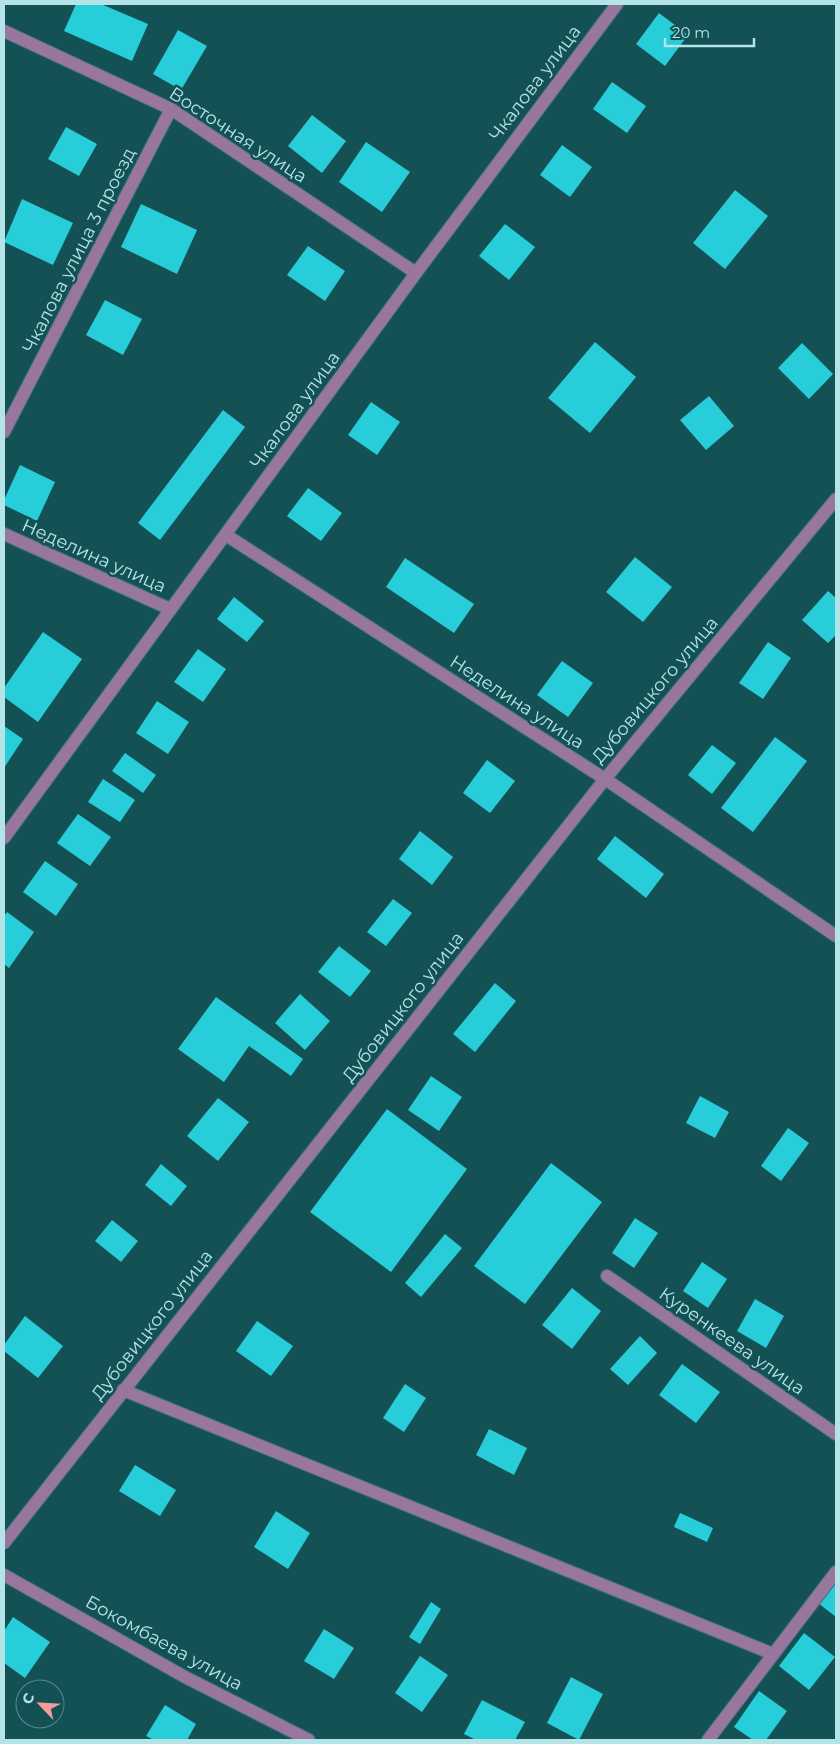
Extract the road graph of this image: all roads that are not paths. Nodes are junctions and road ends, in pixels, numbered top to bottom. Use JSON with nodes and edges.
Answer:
{"nodes":[{"id":1,"x":617,"y":4,"type":"edge"},
{"id":2,"x":4,"y":31,"type":"edge"},
{"id":3,"x":171,"y":109,"type":"junction"},
{"id":4,"x":416,"y":273,"type":"junction"},
{"id":5,"x":4,"y":432,"type":"edge"},
{"id":6,"x":836,"y":499,"type":"edge"},
{"id":7,"x":4,"y":534,"type":"edge"},
{"id":8,"x":226,"y":535,"type":"junction"},
{"id":9,"x":170,"y":609,"type":"junction"},
{"id":10,"x":604,"y":779,"type":"junction"},
{"id":11,"x":4,"y":838,"type":"edge"},
{"id":12,"x":836,"y":936,"type":"edge"},
{"id":13,"x":607,"y":1276,"type":"dead end"},
{"id":14,"x":123,"y":1390,"type":"junction"},
{"id":15,"x":836,"y":1434,"type":"edge"},
{"id":16,"x":4,"y":1543,"type":"edge"},
{"id":17,"x":836,"y":1572,"type":"edge"},
{"id":18,"x":4,"y":1575,"type":"edge"},
{"id":19,"x":773,"y":1654,"type":"junction"},
{"id":20,"x":309,"y":1740,"type":"edge"},
{"id":21,"x":708,"y":1740,"type":"edge"}],
"edges":[{"from":1,"to":4,"type":"street","name":"Чкалова улица"},
{"from":2,"to":3,"type":"street","name":"Восточная улица"},
{"from":3,"to":4,"type":"street","name":"Восточная улица"},
{"from":3,"to":5,"type":"street","name":"Чкалова улица 3 проезд"},
{"from":4,"to":8,"type":"street","name":"Чкалова улица"},
{"from":6,"to":10,"type":"street","name":"Дубовицкого улица"},
{"from":7,"to":9,"type":"street","name":"Неделина улица"},
{"from":8,"to":9,"type":"street","name":"Чкалова улица"},
{"from":8,"to":10,"type":"street","name":"Неделина улица"},
{"from":9,"to":11,"type":"street","name":"Чкалова улица"},
{"from":10,"to":12,"type":"street","name":"Неделина улица"},
{"from":10,"to":14,"type":"street","name":"Дубовицкого улица"},
{"from":13,"to":15,"type":"street","name":"Куренкеева улица"},
{"from":14,"to":16,"type":"street","name":"Дубовицкого улица"},
{"from":14,"to":19,"type":"street"},
{"from":17,"to":19,"type":"street"},
{"from":18,"to":20,"type":"street","name":"Бокомбаева улица"},
{"from":19,"to":21,"type":"street"}]}
